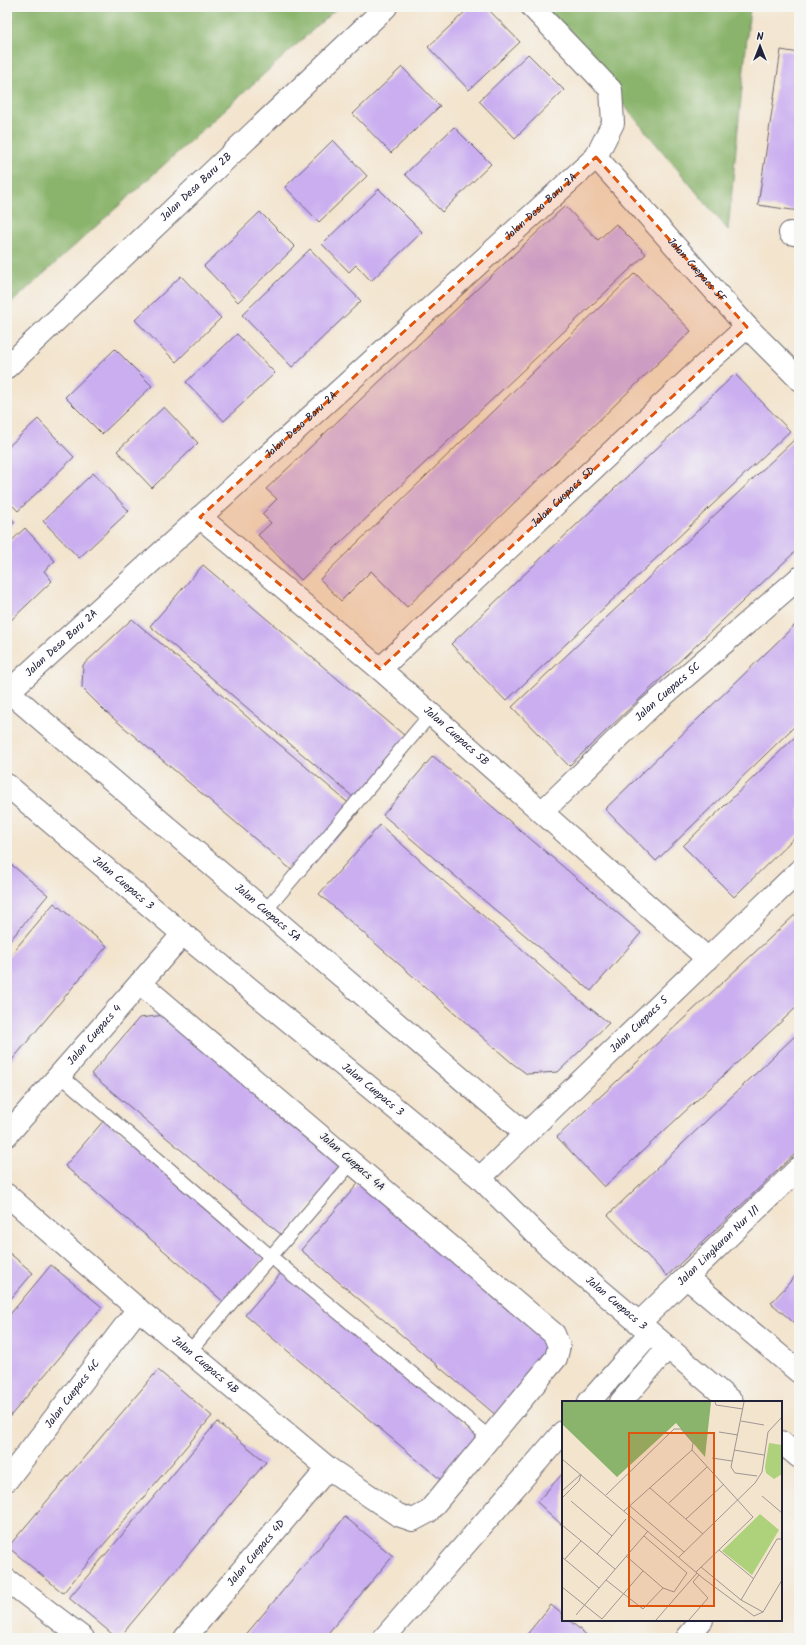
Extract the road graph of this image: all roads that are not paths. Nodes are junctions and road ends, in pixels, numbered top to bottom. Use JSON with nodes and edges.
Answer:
{"nodes":[{"id":1,"x":386,"y":7,"type":"edge"},
{"id":2,"x":532,"y":7,"type":"edge"},
{"id":3,"x":596,"y":157,"type":"junction"},
{"id":4,"x":747,"y":327,"type":"junction"},
{"id":5,"x":7,"y":367,"type":"edge"},
{"id":6,"x":799,"y":379,"type":"edge"},
{"id":7,"x":200,"y":517,"type":"junction"},
{"id":8,"x":799,"y":578,"type":"edge"},
{"id":9,"x":380,"y":669,"type":"junction"},
{"id":10,"x":8,"y":692,"type":"edge"},
{"id":11,"x":430,"y":715,"type":"junction"},
{"id":12,"x":7,"y":785,"type":"edge"},
{"id":13,"x":542,"y":812,"type":"junction"},
{"id":14,"x":799,"y":871,"type":"edge"},
{"id":15,"x":266,"y":910,"type":"junction"},
{"id":16,"x":183,"y":934,"type":"junction"},
{"id":17,"x":708,"y":959,"type":"junction"},
{"id":18,"x":140,"y":983,"type":"junction"},
{"id":19,"x":60,"y":1075,"type":"junction"},
{"id":20,"x":526,"y":1134,"type":"junction"},
{"id":21,"x":7,"y":1135,"type":"edge"},
{"id":22,"x":352,"y":1162,"type":"junction"},
{"id":23,"x":799,"y":1168,"type":"edge"},
{"id":24,"x":480,"y":1178,"type":"junction"},
{"id":25,"x":7,"y":1195,"type":"edge"},
{"id":26,"x":270,"y":1256,"type":"junction"},
{"id":27,"x":686,"y":1277,"type":"junction"},
{"id":28,"x":138,"y":1309,"type":"junction"},
{"id":29,"x":644,"y":1328,"type":"junction"},
{"id":30,"x":667,"y":1348,"type":"junction"},
{"id":31,"x":189,"y":1352,"type":"junction"},
{"id":32,"x":799,"y":1372,"type":"edge"},
{"id":33,"x":590,"y":1401,"type":"edge"},
{"id":34,"x":623,"y":1401,"type":"edge"},
{"id":35,"x":731,"y":1401,"type":"edge"},
{"id":36,"x":562,"y":1433,"type":"edge"},
{"id":37,"x":490,"y":1437,"type":"junction"},
{"id":38,"x":782,"y":1443,"type":"edge"},
{"id":39,"x":799,"y":1457,"type":"edge"},
{"id":40,"x":328,"y":1468,"type":"junction"},
{"id":41,"x":7,"y":1480,"type":"edge"},
{"id":42,"x":7,"y":1580,"type":"edge"},
{"id":43,"x":701,"y":1621,"type":"edge"},
{"id":44,"x":82,"y":1638,"type":"edge"},
{"id":45,"x":185,"y":1638,"type":"edge"},
{"id":46,"x":384,"y":1638,"type":"edge"},
{"id":47,"x":687,"y":1638,"type":"edge"}],
"edges":[{"from":1,"to":5,"type":"street","name":"Jalan Desa Baru 2B"},
{"from":2,"to":3,"type":"street"},
{"from":3,"to":4,"type":"street","name":"Jalan Cuepacs 5F"},
{"from":3,"to":7,"type":"street","name":"Jalan Desa Baru 2A"},
{"from":4,"to":6,"type":"street","name":"Jalan Cuepacs 5F"},
{"from":4,"to":9,"type":"street","name":"Jalan Cuepacs 5D"},
{"from":7,"to":9,"type":"street","name":"Jalan Cuepacs 5B"},
{"from":7,"to":10,"type":"street","name":"Jalan Desa Baru 2A"},
{"from":8,"to":13,"type":"street","name":"Jalan Cuepacs 5C"},
{"from":9,"to":11,"type":"street","name":"Jalan Cuepacs 5B"},
{"from":10,"to":15,"type":"street","name":"Jalan Cuepacs 5A"},
{"from":11,"to":13,"type":"street","name":"Jalan Cuepacs 5B"},
{"from":11,"to":15,"type":"lane"},
{"from":12,"to":16,"type":"street","name":"Jalan Cuepacs 3"},
{"from":13,"to":17,"type":"street","name":"Jalan Cuepacs 5B"},
{"from":14,"to":17,"type":"street","name":"Jalan Cuepacs 5"},
{"from":15,"to":20,"type":"street","name":"Jalan Cuepacs 5A"},
{"from":16,"to":18,"type":"street","name":"Jalan Cuepacs 4"},
{"from":16,"to":24,"type":"street","name":"Jalan Cuepacs 3"},
{"from":17,"to":20,"type":"street","name":"Jalan Cuepacs 5"},
{"from":18,"to":19,"type":"street","name":"Jalan Cuepacs 4"},
{"from":18,"to":22,"type":"street","name":"Jalan Cuepacs 4A"},
{"from":19,"to":21,"type":"street","name":"Jalan Cuepacs 4"},
{"from":19,"to":26,"type":"lane"},
{"from":20,"to":24,"type":"street","name":"Jalan Cuepacs 5"},
{"from":22,"to":26,"type":"lane"},
{"from":22,"to":37,"type":"street","name":"Jalan Cuepacs 4A"},
{"from":23,"to":27,"type":"street","name":"Jalan Lingkaran Nur 1/1"},
{"from":24,"to":29,"type":"street","name":"Jalan Cuepacs 3"},
{"from":25,"to":28,"type":"street","name":"Jalan Cuepacs 4B"},
{"from":26,"to":31,"type":"lane"},
{"from":26,"to":37,"type":"lane"},
{"from":27,"to":29,"type":"street","name":"Jalan Lingkaran Nur 1/1"},
{"from":27,"to":32,"type":"street"},
{"from":28,"to":31,"type":"street","name":"Jalan Cuepacs 4B"},
{"from":28,"to":41,"type":"street","name":"Jalan Cuepacs 4C"},
{"from":29,"to":30,"type":"street","name":"Jalan Cuepacs 3"},
{"from":29,"to":33,"type":"street","name":"Jalan Lingkaran Nur 1/1"},
{"from":30,"to":34,"type":"street"},
{"from":30,"to":35,"type":"street","name":"Jalan Cuepacs 3"},
{"from":31,"to":40,"type":"street","name":"Jalan Cuepacs 4B"},
{"from":36,"to":46,"type":"street"},
{"from":37,"to":40,"type":"street","name":"Jalan Cuepacs 4B"},
{"from":38,"to":39,"type":"street"},
{"from":40,"to":45,"type":"street","name":"Jalan Cuepacs 4D"},
{"from":42,"to":44,"type":"street"},
{"from":43,"to":47,"type":"street"}]}
